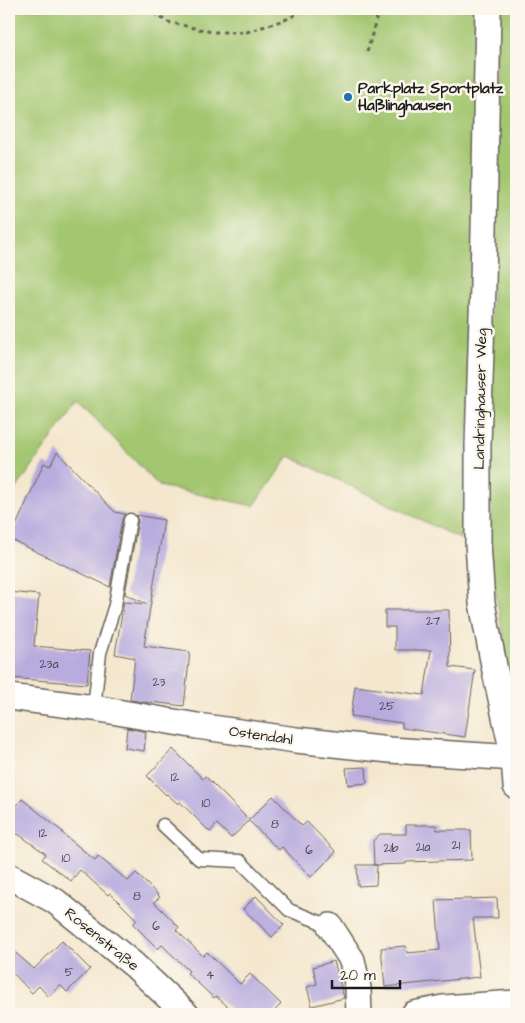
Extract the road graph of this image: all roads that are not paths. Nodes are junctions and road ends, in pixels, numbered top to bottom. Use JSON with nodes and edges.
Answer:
{"nodes":[{"id":1,"x":488,"y":9,"type":"edge"},
{"id":2,"x":130,"y":520,"type":"dead end"},
{"id":3,"x":9,"y":697,"type":"edge"},
{"id":4,"x":94,"y":708,"type":"junction"},
{"id":5,"x":515,"y":758,"type":"edge"},
{"id":6,"x":516,"y":786,"type":"edge"},
{"id":7,"x":164,"y":825,"type":"dead end"},
{"id":8,"x":9,"y":876,"type":"edge"},
{"id":9,"x":330,"y":926,"type":"joint"},
{"id":10,"x":516,"y":1003,"type":"edge"},
{"id":11,"x":186,"y":1014,"type":"edge"},
{"id":12,"x":360,"y":1014,"type":"edge"},
{"id":13,"x":414,"y":1014,"type":"edge"}],
"edges":[{"from":1,"to":5,"type":"street","name":"Landringhauser Weg"},
{"from":2,"to":4,"type":"lane"},
{"from":3,"to":4,"type":"street","name":"Ostendahl"},
{"from":4,"to":5,"type":"street","name":"Ostendahl"},
{"from":5,"to":6,"type":"street","name":"Landringhauser Weg"},
{"from":7,"to":9,"type":"lane"},
{"from":8,"to":11,"type":"street","name":"Rosenstraße"},
{"from":9,"to":12,"type":"street"},
{"from":10,"to":13,"type":"street"}]}
